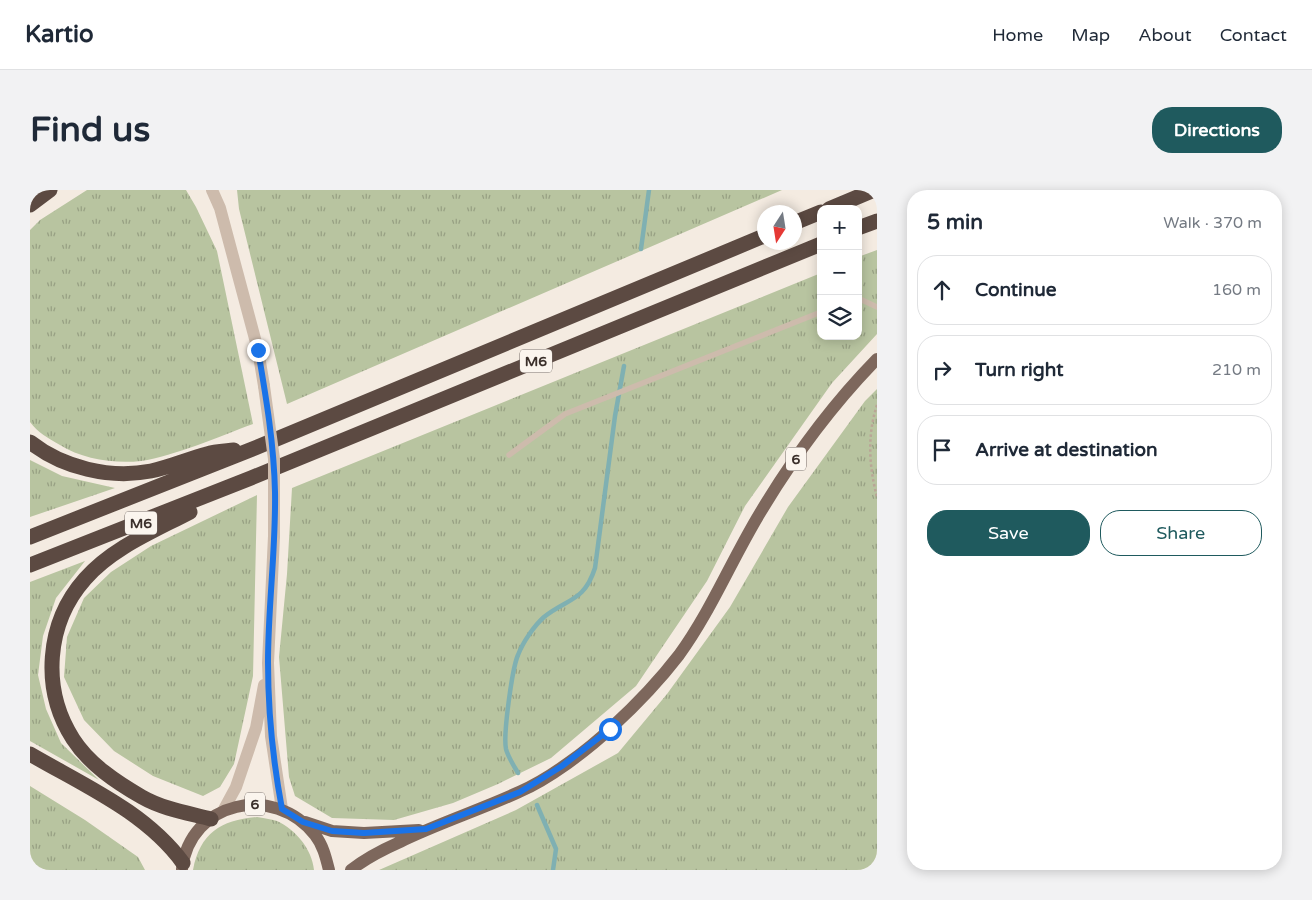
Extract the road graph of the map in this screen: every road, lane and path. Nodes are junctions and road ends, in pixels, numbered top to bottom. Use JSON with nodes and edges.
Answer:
{"nodes":[{"id":1,"x":50,"y":190,"type":"edge"},
{"id":2,"x":212,"y":190,"type":"edge"},
{"id":3,"x":220,"y":190,"type":"edge"},
{"id":4,"x":874,"y":190,"type":"edge"},
{"id":5,"x":30,"y":205,"type":"edge"},
{"id":6,"x":838,"y":205,"type":"edge"},
{"id":7,"x":220,"y":208,"type":"junction"},
{"id":8,"x":817,"y":214,"type":"edge"},
{"id":9,"x":802,"y":220,"type":"edge"},
{"id":10,"x":877,"y":221,"type":"edge"},
{"id":11,"x":862,"y":227,"type":"edge"},
{"id":12,"x":757,"y":239,"type":"edge"},
{"id":13,"x":817,"y":246,"type":"edge"},
{"id":14,"x":862,"y":300,"type":"edge"},
{"id":15,"x":877,"y":307,"type":"edge"},
{"id":16,"x":817,"y":314,"type":"edge"},
{"id":17,"x":877,"y":359,"type":"edge"},
{"id":18,"x":877,"y":405,"type":"edge"},
{"id":19,"x":30,"y":442,"type":"edge"},
{"id":20,"x":255,"y":448,"type":"junction"},
{"id":21,"x":510,"y":455,"type":"dead end"},
{"id":22,"x":251,"y":478,"type":"junction"},
{"id":23,"x":877,"y":497,"type":"edge"},
{"id":24,"x":30,"y":537,"type":"edge"},
{"id":25,"x":30,"y":565,"type":"edge"},
{"id":26,"x":268,"y":663,"type":"junction"},
{"id":27,"x":30,"y":754,"type":"edge"},
{"id":28,"x":282,"y":809,"type":"junction"},
{"id":29,"x":217,"y":815,"type":"junction"},
{"id":30,"x":303,"y":822,"type":"junction"},
{"id":31,"x":426,"y":829,"type":"junction"},
{"id":32,"x":182,"y":866,"type":"edge"},
{"id":33,"x":329,"y":870,"type":"edge"},
{"id":34,"x":351,"y":870,"type":"edge"}],
"edges":[{"from":1,"to":5,"type":"highway"},
{"from":2,"to":7,"type":"street"},
{"from":3,"to":7,"type":"street"},
{"from":4,"to":6,"type":"highway"},
{"from":7,"to":26,"type":"street","bridge":true},
{"from":8,"to":9,"type":"highway"},
{"from":10,"to":11,"type":"highway"},
{"from":12,"to":20,"type":"highway","number":"M6"},
{"from":13,"to":22,"type":"highway","number":"M6"},
{"from":14,"to":15,"type":"lane"},
{"from":16,"to":21,"type":"lane"},
{"from":17,"to":31,"type":"main road","number":"6"},
{"from":18,"to":23,"type":"path"},
{"from":19,"to":20,"type":"highway"},
{"from":20,"to":24,"type":"highway","number":"M6"},
{"from":22,"to":25,"type":"highway","number":"M6"},
{"from":22,"to":29,"type":"highway"},
{"from":26,"to":28,"type":"street"},
{"from":26,"to":29,"type":"street"},
{"from":27,"to":32,"type":"highway"},
{"from":28,"to":29,"type":"main road","number":"6"},
{"from":28,"to":30,"type":"main road","number":"6"},
{"from":29,"to":32,"type":"main road"},
{"from":30,"to":31,"type":"main road","number":"6"},
{"from":30,"to":33,"type":"main road","number":"6"},
{"from":31,"to":34,"type":"main road","number":"6"}]}
